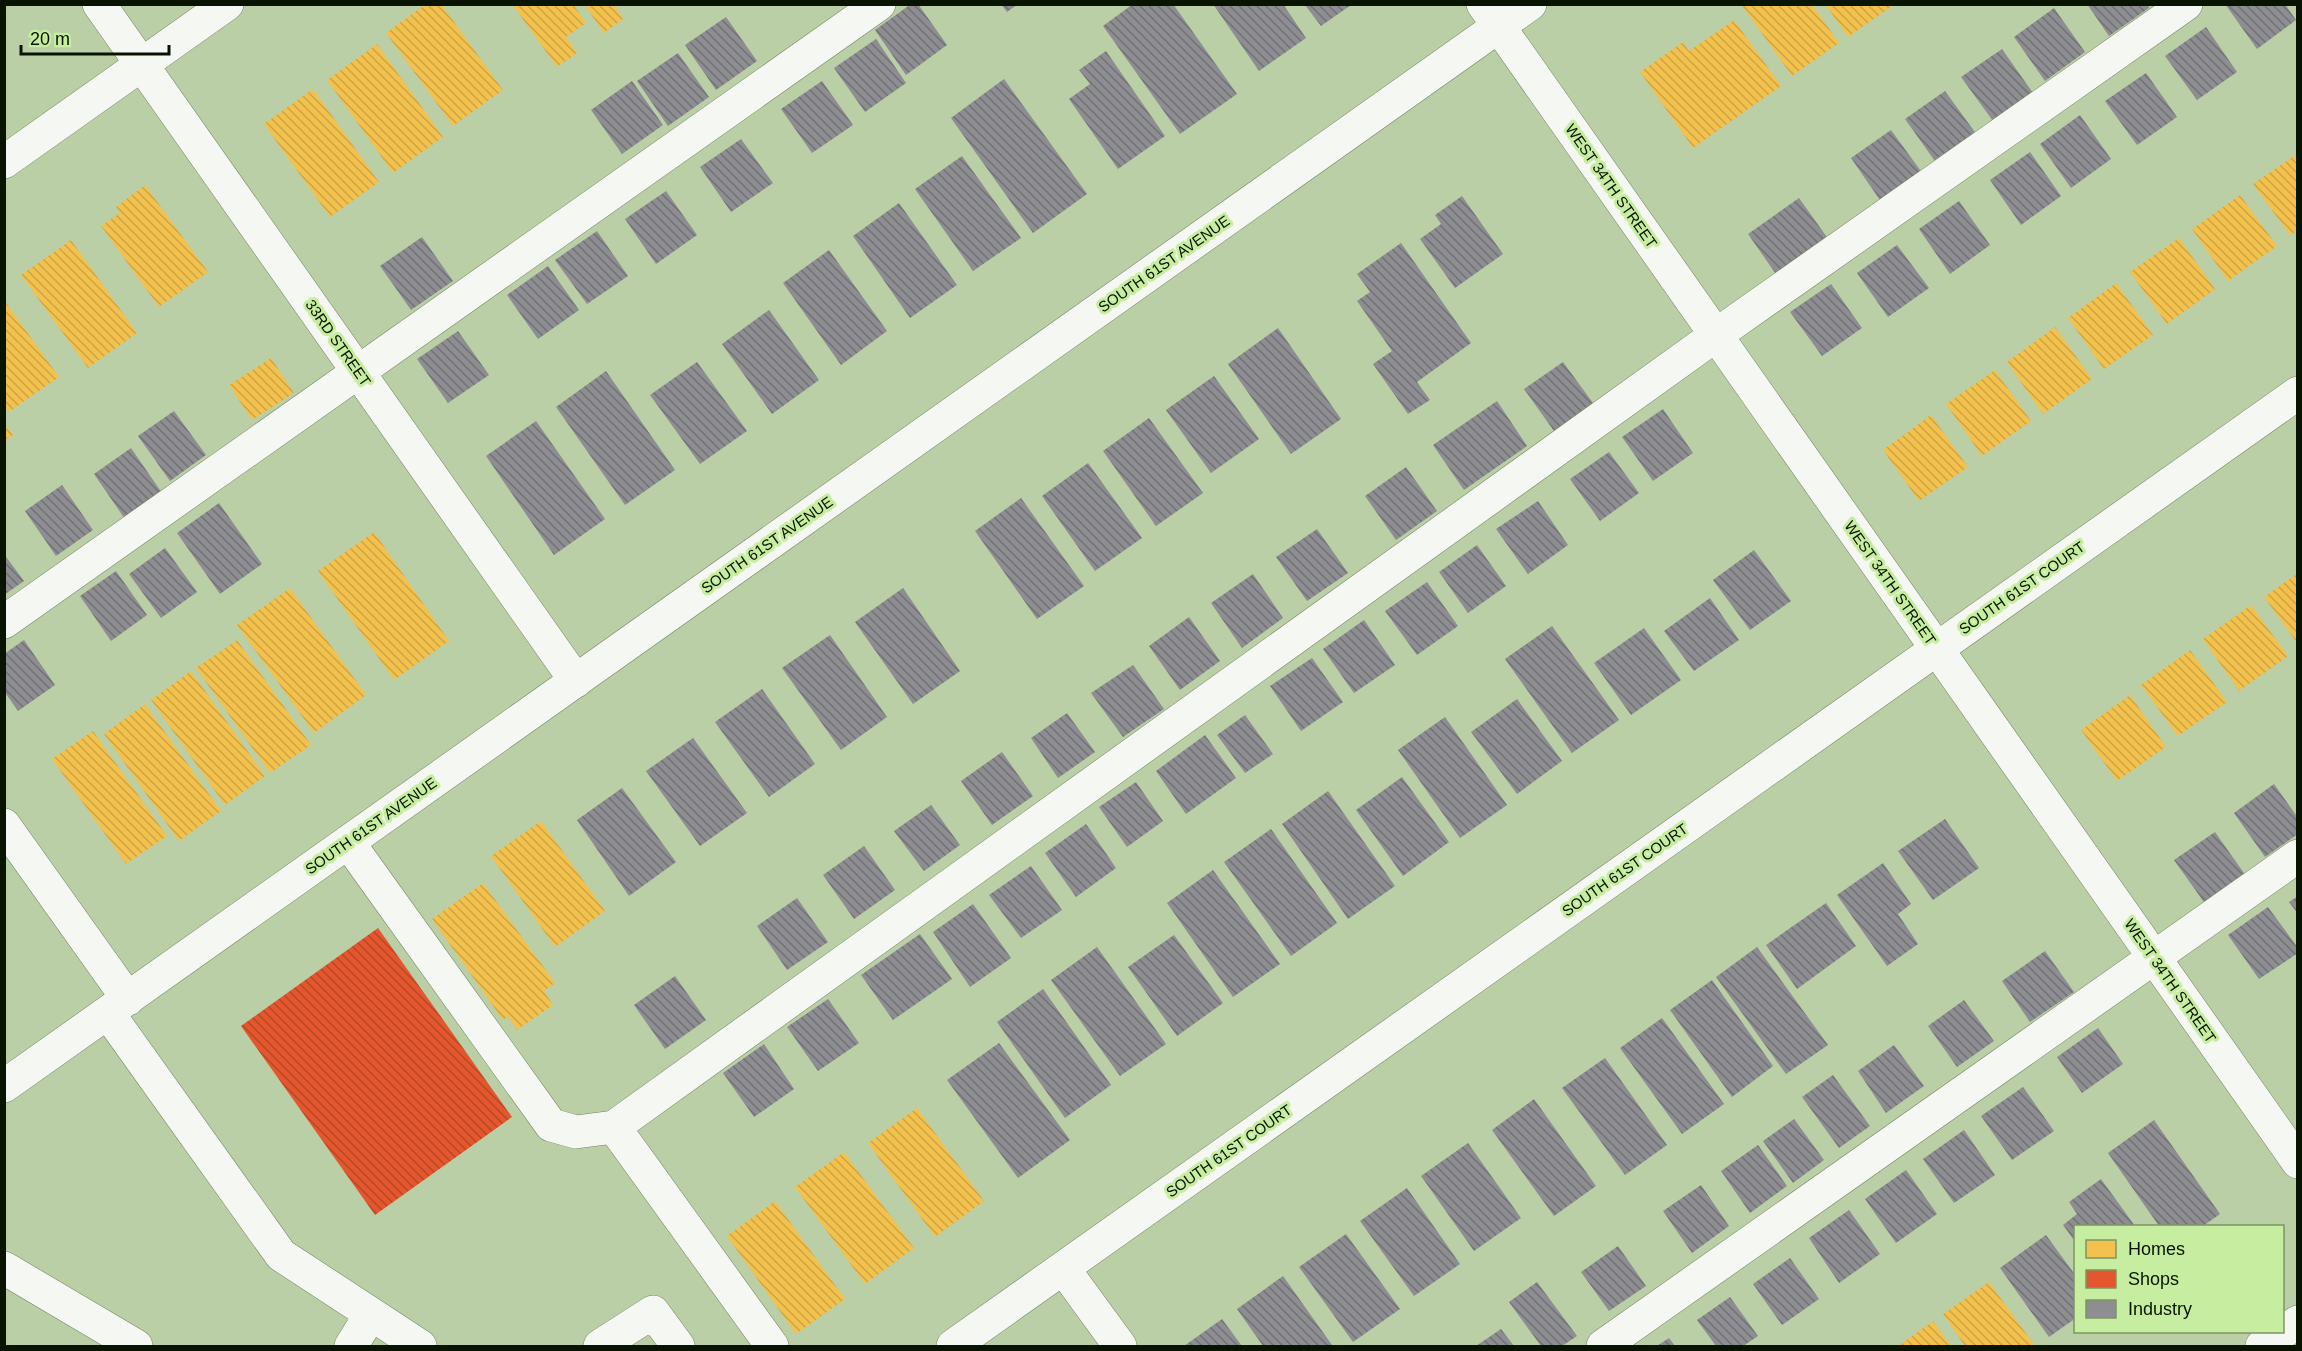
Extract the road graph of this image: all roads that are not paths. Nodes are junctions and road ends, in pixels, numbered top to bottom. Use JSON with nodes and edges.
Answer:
{"nodes":[{"id":1,"x":99,"y":4,"type":"edge"},
{"id":2,"x":227,"y":4,"type":"edge"},
{"id":3,"x":879,"y":4,"type":"edge"},
{"id":4,"x":1530,"y":4,"type":"edge"},
{"id":5,"x":2186,"y":4,"type":"edge"},
{"id":6,"x":1491,"y":16,"type":"edge"},
{"id":7,"x":142,"y":65,"type":"junction"},
{"id":8,"x":4,"y":162,"type":"edge"},
{"id":9,"x":1716,"y":335,"type":"junction"},
{"id":10,"x":358,"y":372,"type":"junction"},
{"id":11,"x":2298,"y":393,"type":"edge"},
{"id":12,"x":4,"y":622,"type":"edge"},
{"id":13,"x":1936,"y":649,"type":"junction"},
{"id":14,"x":576,"y":681,"type":"junction"},
{"id":15,"x":4,"y":825,"type":"edge"},
{"id":16,"x":348,"y":842,"type":"junction"},
{"id":17,"x":2298,"y":856,"type":"edge"},
{"id":18,"x":2154,"y":958,"type":"junction"},
{"id":19,"x":118,"y":1006,"type":"junction"},
{"id":20,"x":4,"y":1086,"type":"edge"},
{"id":21,"x":614,"y":1126,"type":"junction"},
{"id":22,"x":2298,"y":1162,"type":"edge"},
{"id":23,"x":4,"y":1268,"type":"edge"},
{"id":24,"x":1063,"y":1268,"type":"junction"},
{"id":25,"x":371,"y":1314,"type":"junction"},
{"id":26,"x":2298,"y":1322,"type":"edge"},
{"id":27,"x":2284,"y":1332,"type":"edge"},
{"id":28,"x":2282,"y":1333,"type":"edge"},
{"id":29,"x":136,"y":1347,"type":"edge"},
{"id":30,"x":351,"y":1347,"type":"edge"},
{"id":31,"x":420,"y":1347,"type":"edge"},
{"id":32,"x":600,"y":1347,"type":"edge"},
{"id":33,"x":678,"y":1347,"type":"edge"},
{"id":34,"x":772,"y":1347,"type":"edge"},
{"id":35,"x":953,"y":1347,"type":"edge"},
{"id":36,"x":1120,"y":1347,"type":"edge"},
{"id":37,"x":1604,"y":1347,"type":"edge"},
{"id":38,"x":2262,"y":1347,"type":"edge"}],
"edges":[{"from":1,"to":7,"type":"street","name":"33RD STREET"},
{"from":2,"to":7,"type":"street"},
{"from":3,"to":10,"type":"street"},
{"from":4,"to":6,"type":"street","name":"SOUTH 61ST AVENUE"},
{"from":5,"to":9,"type":"street"},
{"from":6,"to":9,"type":"street","name":"WEST 34TH STREET"},
{"from":6,"to":14,"type":"street","name":"SOUTH 61ST AVENUE"},
{"from":7,"to":8,"type":"street"},
{"from":7,"to":10,"type":"street","name":"33RD STREET"},
{"from":9,"to":13,"type":"street","name":"WEST 34TH STREET"},
{"from":9,"to":21,"type":"street"},
{"from":10,"to":12,"type":"street"},
{"from":10,"to":14,"type":"street","name":"33RD STREET"},
{"from":11,"to":13,"type":"street","name":"SOUTH 61ST COURT"},
{"from":13,"to":18,"type":"street","name":"WEST 34TH STREET"},
{"from":13,"to":24,"type":"street","name":"SOUTH 61ST COURT"},
{"from":14,"to":16,"type":"street","name":"SOUTH 61ST AVENUE"},
{"from":15,"to":19,"type":"street"},
{"from":16,"to":19,"type":"street","name":"SOUTH 61ST AVENUE"},
{"from":16,"to":21,"type":"street"},
{"from":17,"to":18,"type":"street"},
{"from":18,"to":22,"type":"street","name":"WEST 34TH STREET"},
{"from":18,"to":37,"type":"street"},
{"from":19,"to":20,"type":"street","name":"SOUTH 61ST AVENUE"},
{"from":19,"to":25,"type":"street"},
{"from":21,"to":34,"type":"street"},
{"from":23,"to":29,"type":"street"},
{"from":24,"to":35,"type":"street","name":"SOUTH 61ST COURT"},
{"from":24,"to":36,"type":"street"},
{"from":25,"to":30,"type":"street"},
{"from":25,"to":31,"type":"street"},
{"from":26,"to":27,"type":"street"},
{"from":28,"to":38,"type":"street"},
{"from":32,"to":33,"type":"street"}]}
